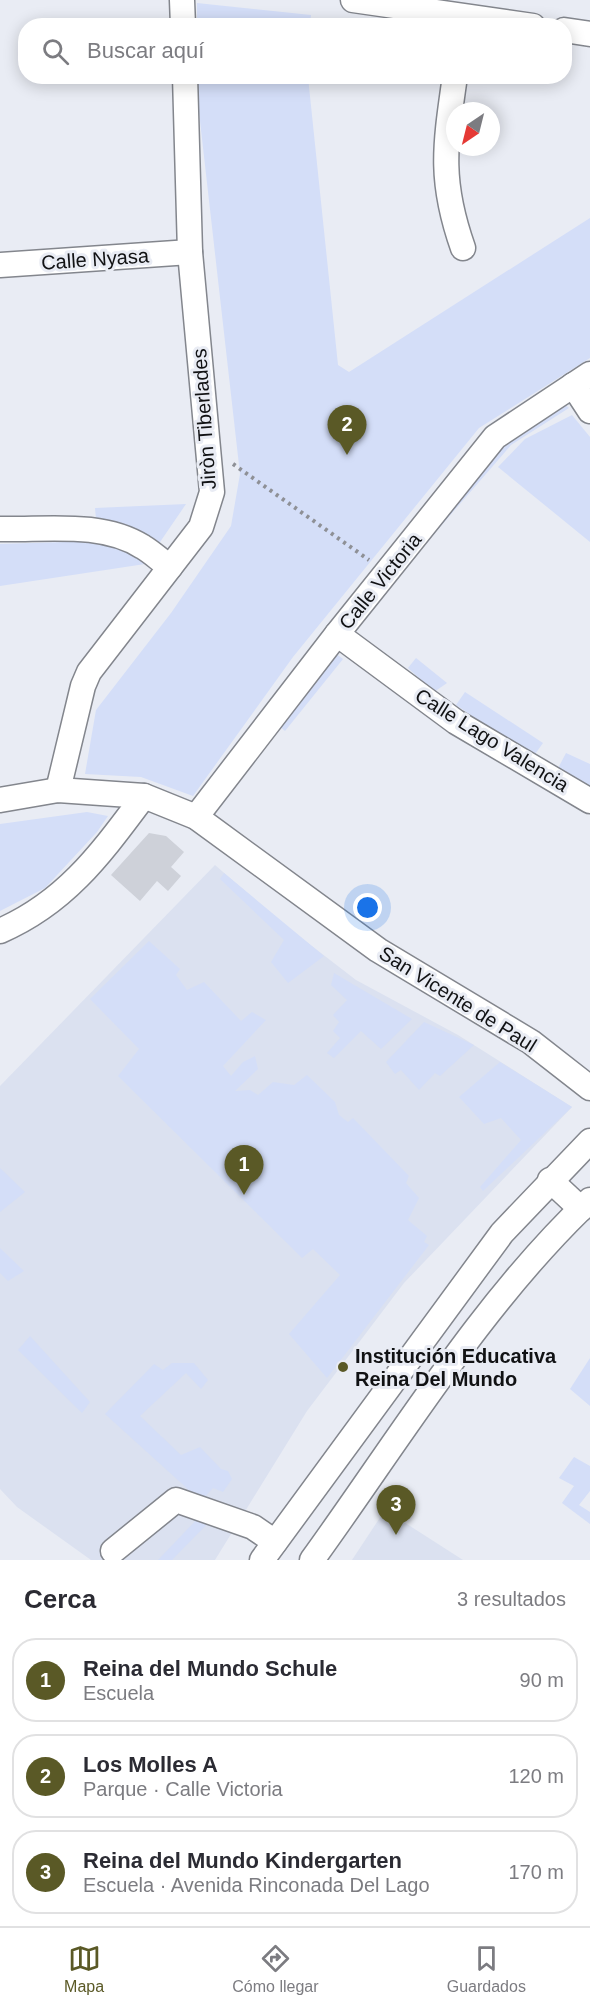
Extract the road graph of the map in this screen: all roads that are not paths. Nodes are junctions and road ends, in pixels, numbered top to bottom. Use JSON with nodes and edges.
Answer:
{"nodes":[{"id":1,"x":182,"y":0,"type":"edge"},
{"id":2,"x":353,"y":0,"type":"edge"},
{"id":3,"x":183,"y":18,"type":"edge"},
{"id":4,"x":447,"y":18,"type":"edge"},
{"id":5,"x":572,"y":31,"type":"edge"},
{"id":6,"x":590,"y":34,"type":"edge"},
{"id":7,"x":185,"y":84,"type":"edge"},
{"id":8,"x":454,"y":84,"type":"edge"},
{"id":9,"x":463,"y":248,"type":"dead end"},
{"id":10,"x":190,"y":252,"type":"junction"},
{"id":11,"x":0,"y":265,"type":"edge"},
{"id":12,"x":581,"y":380,"type":"edge"},
{"id":13,"x":590,"y":411,"type":"edge"},
{"id":14,"x":0,"y":529,"type":"edge"},
{"id":15,"x":170,"y":567,"type":"junction"},
{"id":16,"x":337,"y":634,"type":"junction"},
{"id":17,"x":58,"y":790,"type":"junction"},
{"id":18,"x":144,"y":796,"type":"junction"},
{"id":19,"x":0,"y":800,"type":"edge"},
{"id":20,"x":590,"y":801,"type":"edge"},
{"id":21,"x":196,"y":817,"type":"junction"},
{"id":22,"x":0,"y":931,"type":"edge"},
{"id":23,"x":590,"y":1088,"type":"edge"},
{"id":24,"x":590,"y":1141,"type":"edge"},
{"id":25,"x":550,"y":1180,"type":"junction"},
{"id":26,"x":585,"y":1204,"type":"edge"},
{"id":27,"x":113,"y":1551,"type":"dead end"},
{"id":28,"x":268,"y":1551,"type":"edge"},
{"id":29,"x":312,"y":1560,"type":"edge"}],
"edges":[{"from":1,"to":3,"type":"street"},
{"from":2,"to":4,"type":"street"},
{"from":5,"to":6,"type":"street"},
{"from":7,"to":10,"type":"street","name":"Jiròn Tiberlades"},
{"from":8,"to":9,"type":"street"},
{"from":10,"to":11,"type":"street","name":"Calle Nyasa"},
{"from":10,"to":15,"type":"street","name":"Jiròn Tiberlades"},
{"from":12,"to":13,"type":"street"},
{"from":12,"to":16,"type":"street","name":"Calle Victoria"},
{"from":14,"to":15,"type":"street"},
{"from":15,"to":17,"type":"street","name":"Jiròn Tiberlades"},
{"from":16,"to":20,"type":"street","name":"Calle Lago Valencia"},
{"from":16,"to":21,"type":"street","name":"Calle Victoria"},
{"from":17,"to":18,"type":"street","name":"San Vicente de Paul"},
{"from":17,"to":19,"type":"street","name":"San Vicente de Paul"},
{"from":18,"to":21,"type":"street","name":"San Vicente de Paul"},
{"from":18,"to":22,"type":"street"},
{"from":21,"to":23,"type":"street","name":"San Vicente de Paul"},
{"from":24,"to":25,"type":"street"},
{"from":25,"to":26,"type":"street"},
{"from":25,"to":28,"type":"street"},
{"from":26,"to":29,"type":"street"},
{"from":27,"to":28,"type":"street"}]}
